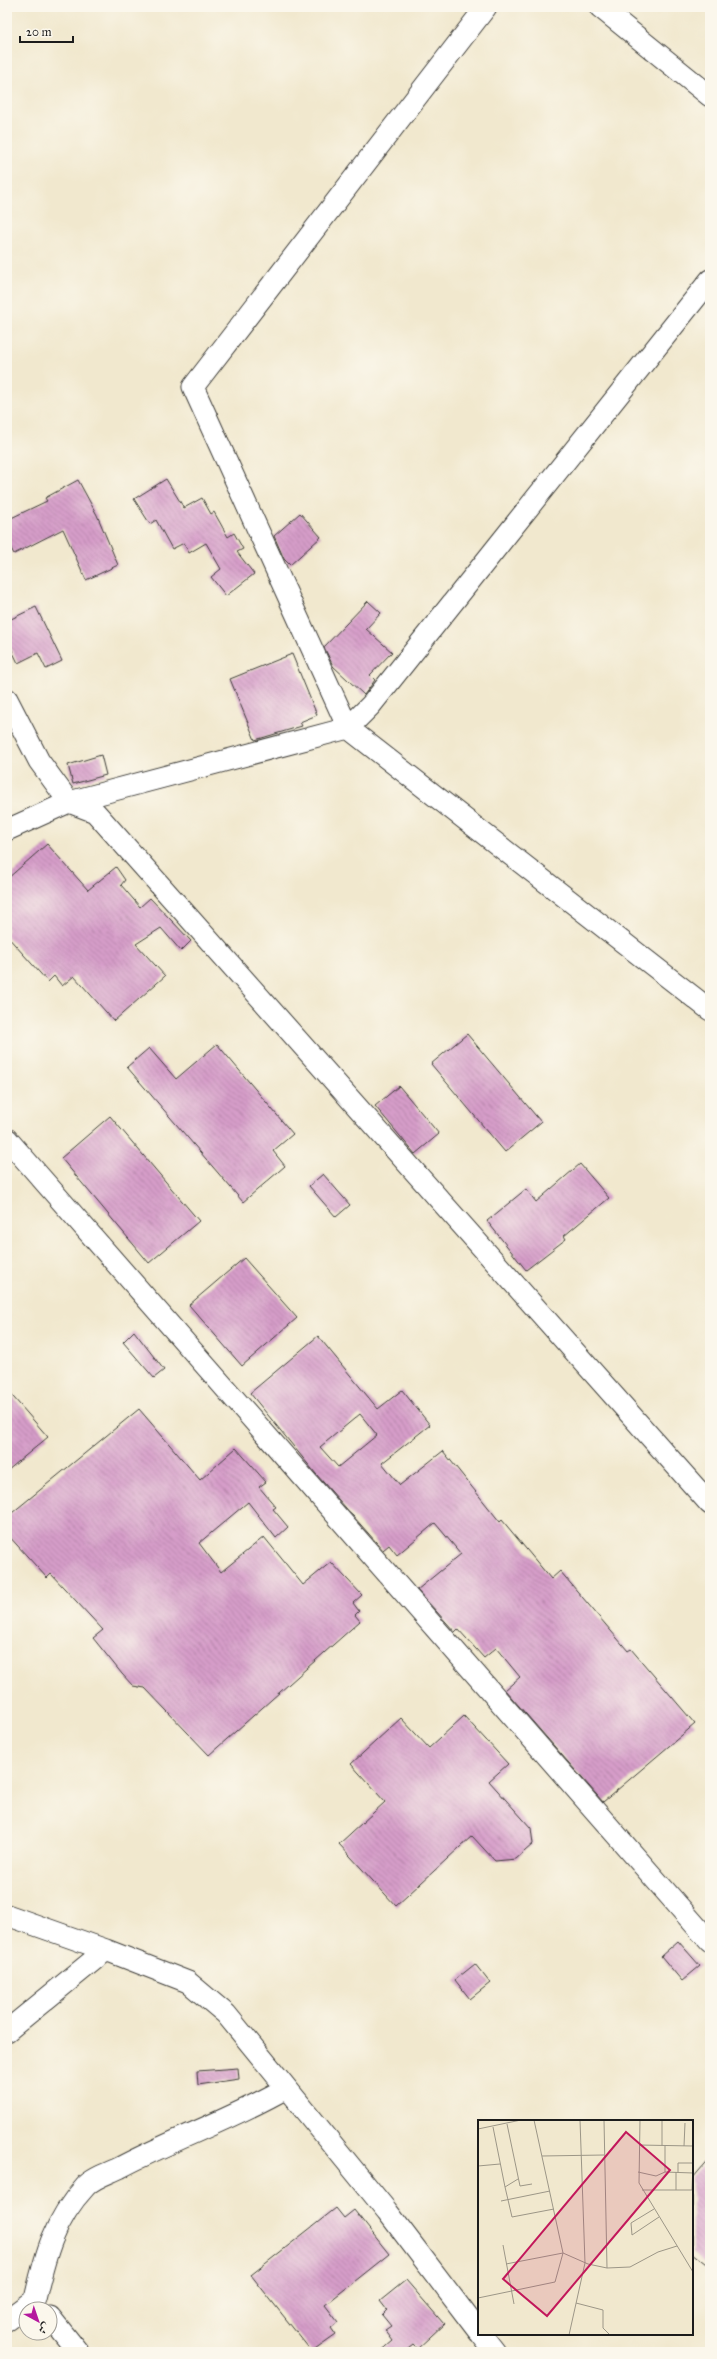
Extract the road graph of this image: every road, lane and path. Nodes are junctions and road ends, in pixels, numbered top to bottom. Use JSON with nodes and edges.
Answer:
{"nodes":[{"id":1,"x":486,"y":7,"type":"edge"},
{"id":2,"x":600,"y":7,"type":"edge"},
{"id":3,"x":710,"y":96,"type":"edge"},
{"id":4,"x":710,"y":280,"type":"edge"},
{"id":5,"x":7,"y":700,"type":"edge"},
{"id":6,"x":348,"y":728,"type":"junction"},
{"id":7,"x":69,"y":802,"type":"junction"},
{"id":8,"x":7,"y":830,"type":"edge"},
{"id":9,"x":710,"y":1010,"type":"edge"},
{"id":10,"x":7,"y":1139,"type":"edge"},
{"id":11,"x":710,"y":1504,"type":"edge"},
{"id":12,"x":7,"y":1915,"type":"edge"},
{"id":13,"x":710,"y":1942,"type":"edge"},
{"id":14,"x":106,"y":1950,"type":"junction"},
{"id":15,"x":7,"y":2031,"type":"edge"},
{"id":16,"x":286,"y":2088,"type":"junction"},
{"id":17,"x":40,"y":2301,"type":"edge"},
{"id":18,"x":18,"y":2315,"type":"edge"},
{"id":19,"x":7,"y":2320,"type":"edge"},
{"id":20,"x":58,"y":2327,"type":"edge"},
{"id":21,"x":478,"y":2332,"type":"edge"},
{"id":22,"x":78,"y":2352,"type":"edge"}],
"edges":[{"from":1,"to":6,"type":"street"},
{"from":2,"to":3,"type":"street"},
{"from":4,"to":6,"type":"street"},
{"from":5,"to":7,"type":"street"},
{"from":6,"to":7,"type":"street"},
{"from":6,"to":9,"type":"street"},
{"from":7,"to":8,"type":"street"},
{"from":7,"to":11,"type":"street"},
{"from":10,"to":13,"type":"street"},
{"from":12,"to":14,"type":"street"},
{"from":14,"to":15,"type":"street"},
{"from":14,"to":16,"type":"street"},
{"from":16,"to":17,"type":"street"},
{"from":16,"to":21,"type":"street"},
{"from":18,"to":19,"type":"street"},
{"from":20,"to":22,"type":"street"}]}
